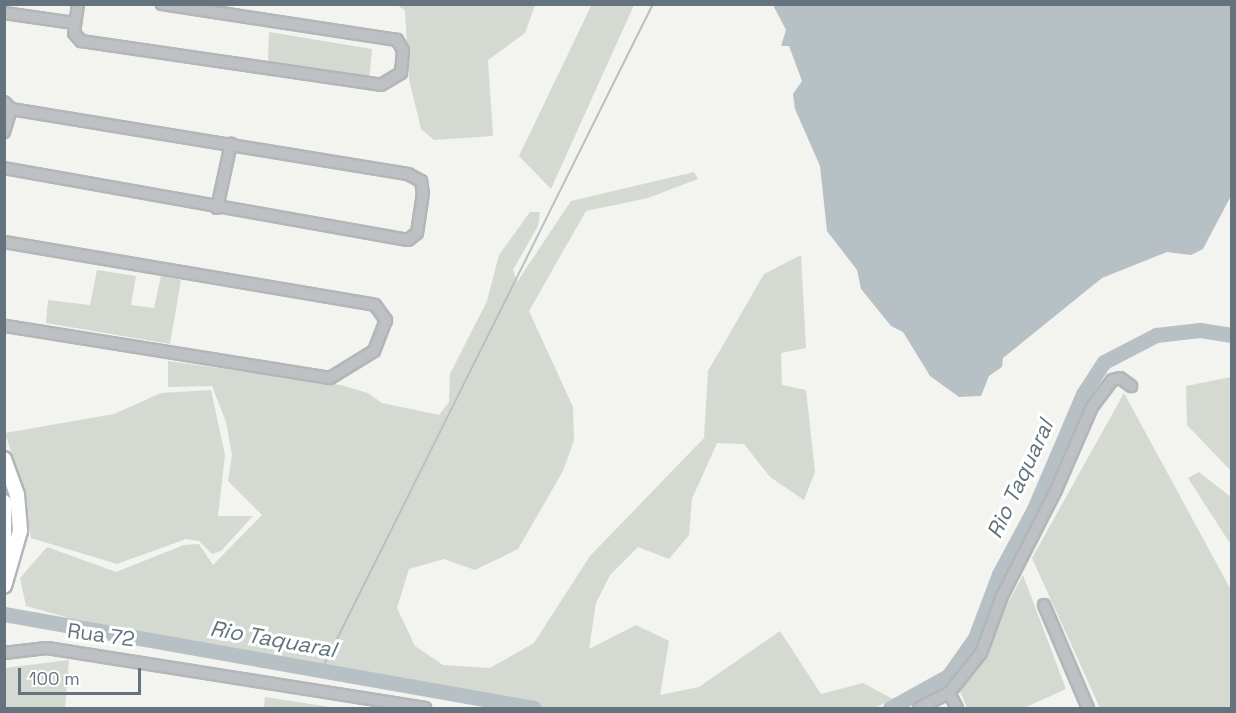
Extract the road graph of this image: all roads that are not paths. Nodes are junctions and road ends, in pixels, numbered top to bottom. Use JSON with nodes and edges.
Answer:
{"nodes":[{"id":1,"x":78,"y":4,"type":"edge"},
{"id":2,"x":162,"y":4,"type":"edge"},
{"id":3,"x":4,"y":13,"type":"edge"},
{"id":4,"x":74,"y":23,"type":"junction"},
{"id":5,"x":8,"y":105,"type":"edge"},
{"id":6,"x":4,"y":132,"type":"edge"},
{"id":7,"x":231,"y":144,"type":"junction"},
{"id":8,"x":4,"y":168,"type":"edge"},
{"id":9,"x":217,"y":208,"type":"junction"},
{"id":10,"x":4,"y":242,"type":"edge"},
{"id":11,"x":4,"y":326,"type":"edge"},
{"id":12,"x":1131,"y":386,"type":"dead end"},
{"id":13,"x":4,"y":459,"type":"edge"},
{"id":14,"x":4,"y":502,"type":"edge"},
{"id":15,"x":4,"y":547,"type":"edge"},
{"id":16,"x":4,"y":586,"type":"edge"},
{"id":17,"x":1044,"y":605,"type":"dead end"},
{"id":18,"x":4,"y":653,"type":"edge"},
{"id":19,"x":949,"y":693,"type":"junction"},
{"id":20,"x":360,"y":704,"type":"edge"},
{"id":21,"x":425,"y":708,"type":"edge"},
{"id":22,"x":919,"y":708,"type":"edge"},
{"id":23,"x":957,"y":708,"type":"edge"},
{"id":24,"x":1088,"y":708,"type":"edge"}],
"edges":[{"from":1,"to":4,"type":"street"},
{"from":2,"to":4,"type":"street"},
{"from":3,"to":4,"type":"street"},
{"from":5,"to":6,"type":"street"},
{"from":5,"to":7,"type":"street"},
{"from":7,"to":9,"type":"street"},
{"from":7,"to":9,"type":"street"},
{"from":8,"to":9,"type":"street"},
{"from":10,"to":11,"type":"street"},
{"from":12,"to":19,"type":"street"},
{"from":13,"to":16,"type":"main road"},
{"from":14,"to":15,"type":"main road"},
{"from":17,"to":24,"type":"street"},
{"from":18,"to":20,"type":"street","name":"Rua 72"},
{"from":19,"to":22,"type":"street"},
{"from":19,"to":23,"type":"street"},
{"from":20,"to":21,"type":"street","name":"Rua 72"}]}
